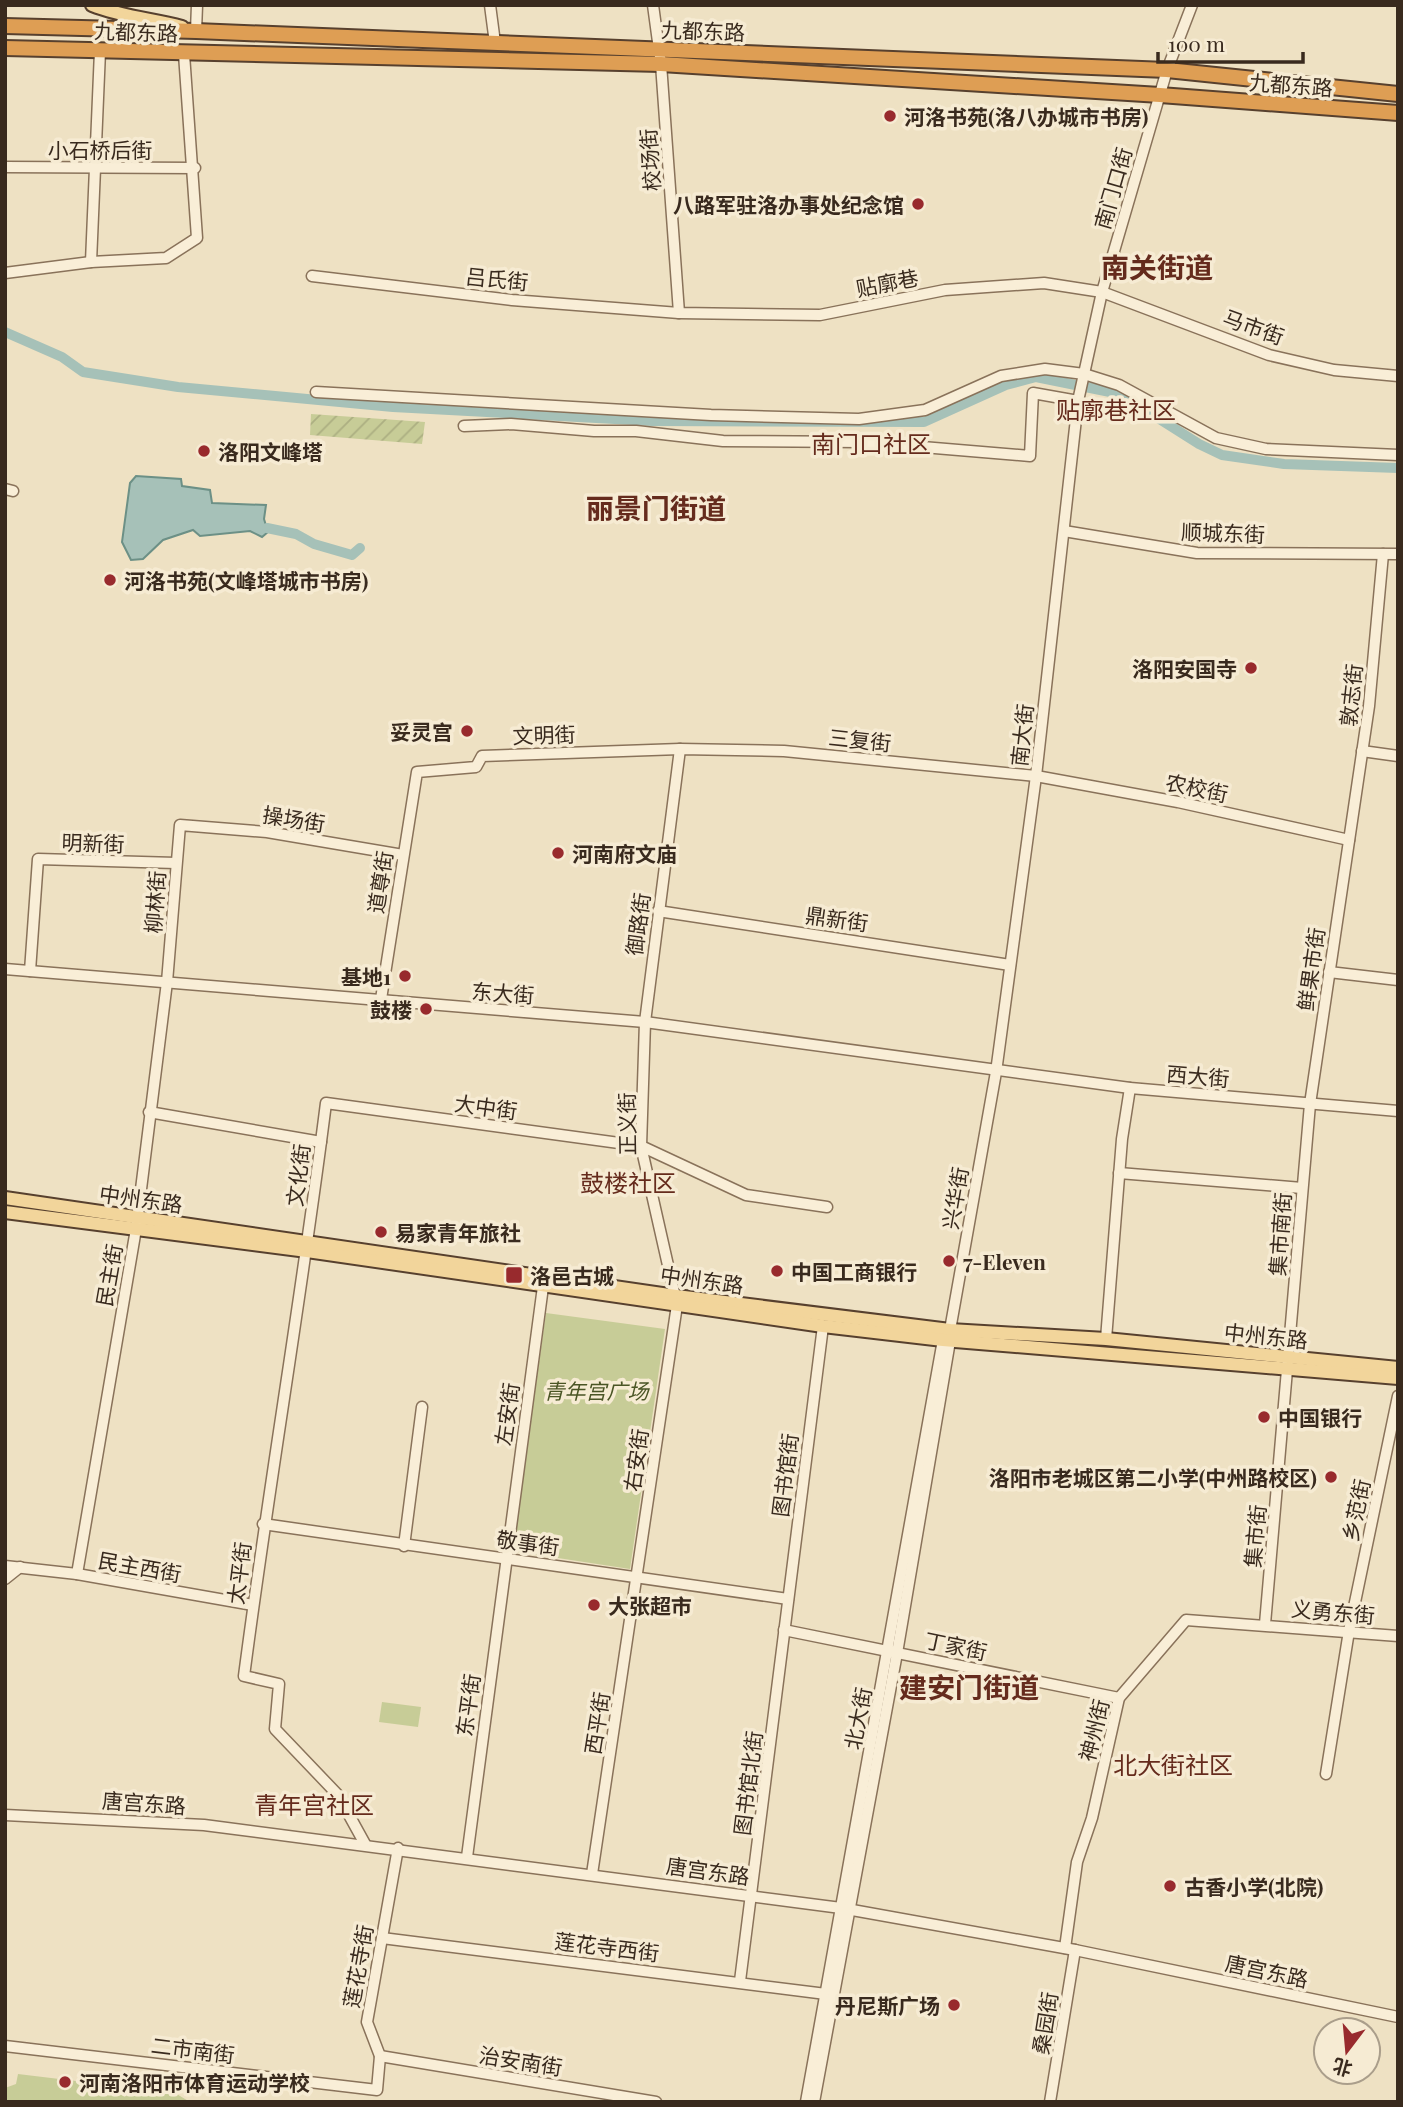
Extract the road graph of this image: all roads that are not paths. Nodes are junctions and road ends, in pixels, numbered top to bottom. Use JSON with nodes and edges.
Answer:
{"nodes":[{"id":1,"x":92,"y":5,"type":"edge"},
{"id":2,"x":197,"y":5,"type":"edge"},
{"id":3,"x":490,"y":5,"type":"edge"},
{"id":4,"x":653,"y":5,"type":"edge"},
{"id":5,"x":1192,"y":5,"type":"edge"},
{"id":6,"x":5,"y":26,"type":"edge"},
{"id":7,"x":196,"y":31,"type":"junction"},
{"id":8,"x":495,"y":43,"type":"junction"},
{"id":9,"x":5,"y":48,"type":"edge"},
{"id":10,"x":100,"y":51,"type":"junction"},
{"id":11,"x":184,"y":54,"type":"junction"},
{"id":12,"x":661,"y":57,"type":"junction"},
{"id":13,"x":1167,"y":70,"type":"junction"},
{"id":14,"x":1160,"y":94,"type":"junction"},
{"id":15,"x":1398,"y":94,"type":"edge"},
{"id":16,"x":1398,"y":113,"type":"edge"},
{"id":17,"x":5,"y":167,"type":"edge"},
{"id":18,"x":195,"y":168,"type":"junction"},
{"id":19,"x":96,"y":170,"type":"junction"},
{"id":20,"x":91,"y":262,"type":"junction"},
{"id":21,"x":5,"y":274,"type":"edge"},
{"id":22,"x":312,"y":276,"type":"dead end"},
{"id":23,"x":1101,"y":292,"type":"junction"},
{"id":24,"x":679,"y":313,"type":"junction"},
{"id":25,"x":1084,"y":374,"type":"junction"},
{"id":26,"x":1398,"y":376,"type":"edge"},
{"id":27,"x":316,"y":393,"type":"dead end"},
{"id":28,"x":1078,"y":401,"type":"junction"},
{"id":29,"x":464,"y":426,"type":"dead end"},
{"id":30,"x":1398,"y":455,"type":"edge"},
{"id":31,"x":1064,"y":531,"type":"junction"},
{"id":32,"x":1383,"y":554,"type":"junction"},
{"id":33,"x":1398,"y":554,"type":"edge"},
{"id":34,"x":680,"y":749,"type":"junction"},
{"id":35,"x":1362,"y":751,"type":"junction"},
{"id":36,"x":1398,"y":756,"type":"edge"},
{"id":37,"x":417,"y":772,"type":"joint"},
{"id":38,"x":1036,"y":776,"type":"junction"},
{"id":39,"x":180,"y":825,"type":"joint"},
{"id":40,"x":1349,"y":840,"type":"junction"},
{"id":41,"x":402,"y":855,"type":"junction"},
{"id":42,"x":176,"y":863,"type":"junction"},
{"id":43,"x":658,"y":911,"type":"junction"},
{"id":44,"x":1010,"y":965,"type":"junction"},
{"id":45,"x":5,"y":969,"type":"edge"},
{"id":46,"x":30,"y":971,"type":"junction"},
{"id":47,"x":1329,"y":972,"type":"junction"},
{"id":48,"x":1398,"y":980,"type":"edge"},
{"id":49,"x":167,"y":982,"type":"junction"},
{"id":50,"x":382,"y":999,"type":"junction"},
{"id":51,"x":645,"y":1022,"type":"junction"},
{"id":52,"x":996,"y":1072,"type":"junction"},
{"id":53,"x":1130,"y":1088,"type":"junction"},
{"id":54,"x":326,"y":1103,"type":"joint"},
{"id":55,"x":1310,"y":1104,"type":"junction"},
{"id":56,"x":1398,"y":1111,"type":"edge"},
{"id":57,"x":149,"y":1112,"type":"junction"},
{"id":58,"x":321,"y":1142,"type":"junction"},
{"id":59,"x":636,"y":1146,"type":"junction"},
{"id":60,"x":1119,"y":1173,"type":"junction"},
{"id":61,"x":1302,"y":1188,"type":"junction"},
{"id":62,"x":5,"y":1198,"type":"edge"},
{"id":63,"x":827,"y":1207,"type":"dead end"},
{"id":64,"x":5,"y":1212,"type":"edge"},
{"id":65,"x":137,"y":1223,"type":"junction"},
{"id":66,"x":308,"y":1246,"type":"junction"},
{"id":67,"x":544,"y":1281,"type":"junction"},
{"id":68,"x":677,"y":1301,"type":"junction"},
{"id":69,"x":823,"y":1326,"type":"junction"},
{"id":70,"x":948,"y":1337,"type":"junction"},
{"id":71,"x":1107,"y":1339,"type":"junction"},
{"id":72,"x":1290,"y":1362,"type":"junction"},
{"id":73,"x":1398,"y":1367,"type":"edge"},
{"id":74,"x":1398,"y":1378,"type":"edge"},
{"id":75,"x":1398,"y":1396,"type":"edge"},
{"id":76,"x":422,"y":1407,"type":"dead end"},
{"id":77,"x":264,"y":1524,"type":"junction"},
{"id":78,"x":404,"y":1546,"type":"junction"},
{"id":79,"x":506,"y":1558,"type":"junction"},
{"id":80,"x":5,"y":1566,"type":"edge"},
{"id":81,"x":20,"y":1567,"type":"junction"},
{"id":82,"x":77,"y":1574,"type":"junction"},
{"id":83,"x":638,"y":1578,"type":"junction"},
{"id":84,"x":5,"y":1579,"type":"edge"},
{"id":85,"x":788,"y":1599,"type":"junction"},
{"id":86,"x":253,"y":1605,"type":"junction"},
{"id":87,"x":1265,"y":1624,"type":"junction"},
{"id":88,"x":784,"y":1629,"type":"junction"},
{"id":89,"x":1349,"y":1631,"type":"junction"},
{"id":90,"x":1398,"y":1636,"type":"edge"},
{"id":91,"x":893,"y":1652,"type":"junction"},
{"id":92,"x":1119,"y":1698,"type":"junction"},
{"id":93,"x":1326,"y":1774,"type":"dead end"},
{"id":94,"x":5,"y":1815,"type":"edge"},
{"id":95,"x":365,"y":1844,"type":"junction"},
{"id":96,"x":398,"y":1848,"type":"junction"},
{"id":97,"x":467,"y":1857,"type":"junction"},
{"id":98,"x":592,"y":1874,"type":"junction"},
{"id":99,"x":753,"y":1895,"type":"junction"},
{"id":100,"x":845,"y":1909,"type":"junction"},
{"id":101,"x":382,"y":1938,"type":"junction"},
{"id":102,"x":1070,"y":1949,"type":"junction"},
{"id":103,"x":740,"y":1981,"type":"junction"},
{"id":104,"x":826,"y":1994,"type":"junction"},
{"id":105,"x":1398,"y":2017,"type":"edge"},
{"id":106,"x":5,"y":2046,"type":"edge"},
{"id":107,"x":380,"y":2056,"type":"junction"},
{"id":108,"x":377,"y":2090,"type":"joint"},
{"id":109,"x":656,"y":2102,"type":"edge"},
{"id":110,"x":806,"y":2102,"type":"edge"},
{"id":111,"x":814,"y":2102,"type":"edge"},
{"id":112,"x":1050,"y":2102,"type":"edge"}],
"edges":[{"from":1,"to":7,"type":"main road"},
{"from":2,"to":7,"type":"street"},
{"from":3,"to":8,"type":"street"},
{"from":4,"to":12,"type":"street","name":"校场街"},
{"from":5,"to":13,"type":"street","name":"南门口街"},
{"from":6,"to":7,"type":"highway","name":"九都东路"},
{"from":7,"to":8,"type":"highway","name":"九都东路"},
{"from":8,"to":12,"type":"highway","name":"九都东路"},
{"from":9,"to":10,"type":"highway","name":"九都东路"},
{"from":10,"to":11,"type":"highway","name":"九都东路"},
{"from":10,"to":19,"type":"street"},
{"from":11,"to":12,"type":"highway","name":"九都东路"},
{"from":11,"to":18,"type":"street"},
{"from":12,"to":13,"type":"highway","name":"九都东路"},
{"from":12,"to":14,"type":"highway","name":"九都东路"},
{"from":12,"to":24,"type":"street","name":"校场街"},
{"from":13,"to":14,"type":"street","name":"南门口街"},
{"from":13,"to":15,"type":"highway","name":"九都东路"},
{"from":14,"to":16,"type":"highway","name":"九都东路"},
{"from":14,"to":23,"type":"street","name":"南门口街"},
{"from":17,"to":19,"type":"street","name":"小石桥后街"},
{"from":18,"to":19,"type":"street","name":"小石桥后街"},
{"from":18,"to":20,"type":"street"},
{"from":19,"to":20,"type":"street"},
{"from":20,"to":21,"type":"street"},
{"from":22,"to":24,"type":"street","name":"吕氏街"},
{"from":23,"to":24,"type":"street","name":"贴廓巷"},
{"from":23,"to":25,"type":"street","name":"南门口街"},
{"from":23,"to":26,"type":"street","name":"马市街"},
{"from":25,"to":27,"type":"street"},
{"from":25,"to":28,"type":"street","name":"南门口街"},
{"from":25,"to":30,"type":"street"},
{"from":28,"to":29,"type":"street"},
{"from":28,"to":31,"type":"street","name":"南大街"},
{"from":31,"to":32,"type":"street","name":"顺城东街"},
{"from":31,"to":38,"type":"street","name":"南大街"},
{"from":32,"to":33,"type":"street","name":"顺城东街"},
{"from":32,"to":35,"type":"street","name":"敦志街"},
{"from":34,"to":37,"type":"street","name":"文明街"},
{"from":34,"to":38,"type":"street","name":"三复街"},
{"from":34,"to":43,"type":"street","name":"御路街"},
{"from":35,"to":36,"type":"street"},
{"from":35,"to":40,"type":"street","name":"敦志街"},
{"from":37,"to":41,"type":"street","name":"道尊街"},
{"from":38,"to":40,"type":"street","name":"农校街"},
{"from":38,"to":44,"type":"street","name":"南大街"},
{"from":39,"to":41,"type":"street","name":"操场街"},
{"from":39,"to":42,"type":"street","name":"柳林街"},
{"from":40,"to":47,"type":"street","name":"鲜果市街"},
{"from":41,"to":50,"type":"street","name":"道尊街"},
{"from":42,"to":46,"type":"street","name":"明新街"},
{"from":42,"to":49,"type":"street","name":"柳林街"},
{"from":43,"to":44,"type":"street","name":"鼎新街"},
{"from":43,"to":51,"type":"street","name":"御路街"},
{"from":44,"to":52,"type":"street","name":"南大街"},
{"from":45,"to":46,"type":"street","name":"东大街"},
{"from":46,"to":49,"type":"street","name":"东大街"},
{"from":47,"to":48,"type":"street"},
{"from":47,"to":55,"type":"street","name":"鲜果市街"},
{"from":49,"to":50,"type":"street","name":"东大街"},
{"from":49,"to":57,"type":"street","name":"民主街"},
{"from":50,"to":51,"type":"street","name":"东大街"},
{"from":51,"to":52,"type":"street","name":"东大街"},
{"from":51,"to":59,"type":"street","name":"正义街"},
{"from":52,"to":53,"type":"street","name":"西大街"},
{"from":52,"to":70,"type":"street","name":"兴华街"},
{"from":53,"to":55,"type":"street","name":"西大街"},
{"from":53,"to":60,"type":"street"},
{"from":54,"to":58,"type":"street","name":"文化街"},
{"from":54,"to":59,"type":"street","name":"大中街"},
{"from":55,"to":56,"type":"street","name":"西大街"},
{"from":55,"to":61,"type":"street","name":"集市南街"},
{"from":57,"to":58,"type":"street"},
{"from":57,"to":65,"type":"street","name":"民主街"},
{"from":58,"to":66,"type":"street","name":"文化街"},
{"from":59,"to":63,"type":"street","name":"大中街"},
{"from":59,"to":68,"type":"street","name":"正义街"},
{"from":60,"to":61,"type":"street"},
{"from":60,"to":71,"type":"street"},
{"from":61,"to":72,"type":"street","name":"集市南街"},
{"from":62,"to":65,"type":"main road","name":"中州东路"},
{"from":64,"to":65,"type":"main road","name":"中州东路"},
{"from":65,"to":66,"type":"main road","name":"中州东路"},
{"from":65,"to":82,"type":"street","name":"民主街"},
{"from":66,"to":67,"type":"main road","name":"中州东路"},
{"from":66,"to":77,"type":"street","name":"太平街"},
{"from":67,"to":68,"type":"main road","name":"中州东路"},
{"from":67,"to":79,"type":"street","name":"左安街"},
{"from":68,"to":69,"type":"main road","name":"中州东路"},
{"from":68,"to":70,"type":"main road","name":"中州东路"},
{"from":68,"to":83,"type":"street","name":"右安街"},
{"from":69,"to":70,"type":"main road","name":"中州东路"},
{"from":69,"to":85,"type":"street","name":"图书馆街"},
{"from":70,"to":71,"type":"main road","name":"中州东路"},
{"from":70,"to":72,"type":"main road","name":"中州东路"},
{"from":70,"to":91,"type":"street","name":"北大街"},
{"from":71,"to":72,"type":"main road","name":"中州东路"},
{"from":72,"to":73,"type":"main road","name":"中州东路"},
{"from":72,"to":74,"type":"main road","name":"中州东路"},
{"from":72,"to":87,"type":"street","name":"集市街"},
{"from":75,"to":89,"type":"street","name":"乡范街"},
{"from":76,"to":78,"type":"street"},
{"from":77,"to":78,"type":"street","name":"敬事街"},
{"from":77,"to":86,"type":"street","name":"太平街"},
{"from":78,"to":79,"type":"street","name":"敬事街"},
{"from":79,"to":83,"type":"street","name":"敬事街"},
{"from":79,"to":97,"type":"street","name":"东平街"},
{"from":80,"to":81,"type":"street","name":"民主西街"},
{"from":81,"to":82,"type":"street","name":"民主西街"},
{"from":81,"to":84,"type":"street"},
{"from":82,"to":86,"type":"street","name":"民主西街"},
{"from":83,"to":85,"type":"street","name":"敬事街"},
{"from":83,"to":98,"type":"street","name":"西平街"},
{"from":85,"to":88,"type":"street","name":"图书馆街"},
{"from":86,"to":95,"type":"street","name":"太平街"},
{"from":87,"to":89,"type":"street","name":"义勇东街"},
{"from":87,"to":92,"type":"street","name":"神州街"},
{"from":88,"to":91,"type":"street","name":"丁家街"},
{"from":88,"to":99,"type":"street","name":"图书馆北街"},
{"from":89,"to":90,"type":"street","name":"义勇东街"},
{"from":89,"to":93,"type":"street","name":"乡范街"},
{"from":91,"to":92,"type":"street","name":"丁家街"},
{"from":91,"to":100,"type":"street","name":"北大街"},
{"from":92,"to":102,"type":"street","name":"神州街"},
{"from":94,"to":95,"type":"street","name":"唐宫东路"},
{"from":95,"to":96,"type":"street","name":"唐宫东路"},
{"from":96,"to":97,"type":"street","name":"唐宫东路"},
{"from":96,"to":101,"type":"street","name":"莲花寺街"},
{"from":97,"to":98,"type":"street","name":"唐宫东路"},
{"from":98,"to":99,"type":"street","name":"唐宫东路"},
{"from":99,"to":100,"type":"street","name":"唐宫东路"},
{"from":99,"to":103,"type":"street","name":"图书馆北街"},
{"from":100,"to":102,"type":"street","name":"唐宫东路"},
{"from":100,"to":104,"type":"street","name":"北大街"},
{"from":100,"to":111,"type":"street","name":"北大街"},
{"from":101,"to":103,"type":"street","name":"莲花寺西街"},
{"from":101,"to":107,"type":"street","name":"莲花寺街"},
{"from":102,"to":105,"type":"street","name":"唐宫东路"},
{"from":102,"to":112,"type":"street","name":"桑园街"},
{"from":103,"to":104,"type":"street","name":"莲花寺西街"},
{"from":104,"to":110,"type":"street","name":"北大街"},
{"from":106,"to":108,"type":"street","name":"二市南街"},
{"from":107,"to":108,"type":"street","name":"莲花寺街"},
{"from":107,"to":109,"type":"street","name":"治安南街"}]}
